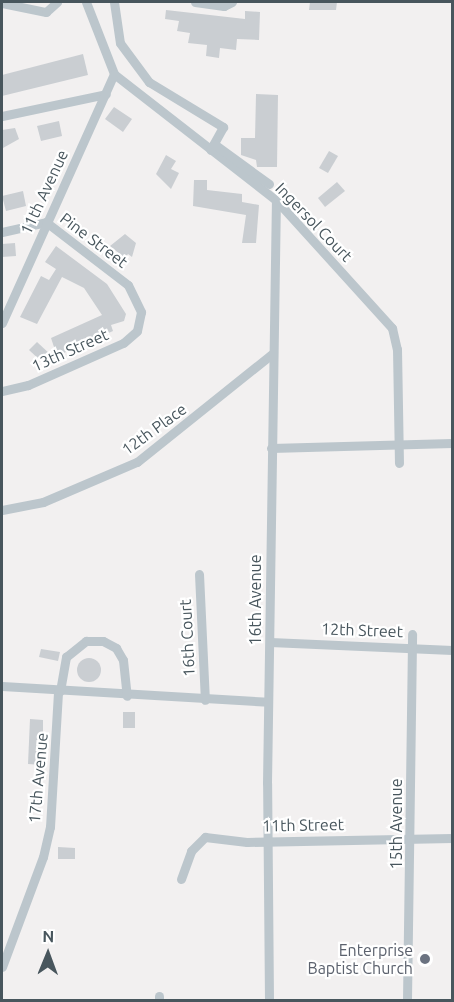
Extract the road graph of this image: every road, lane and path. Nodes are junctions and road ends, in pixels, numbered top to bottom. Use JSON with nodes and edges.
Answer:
{"nodes":[{"id":1,"x":57,"y":2,"type":"edge"},
{"id":2,"x":86,"y":2,"type":"edge"},
{"id":3,"x":114,"y":2,"type":"edge"},
{"id":4,"x":195,"y":2,"type":"edge"},
{"id":5,"x":232,"y":2,"type":"edge"},
{"id":6,"x":2,"y":3,"type":"edge"},
{"id":7,"x":114,"y":74,"type":"junction"},
{"id":8,"x":106,"y":94,"type":"junction"},
{"id":9,"x":2,"y":116,"type":"edge"},
{"id":10,"x":212,"y":147,"type":"junction"},
{"id":11,"x":269,"y":184,"type":"dead end"},
{"id":12,"x":276,"y":200,"type":"junction"},
{"id":13,"x":46,"y":222,"type":"junction"},
{"id":14,"x":2,"y":232,"type":"edge"},
{"id":15,"x":141,"y":322,"type":"joint"},
{"id":16,"x":2,"y":323,"type":"edge"},
{"id":17,"x":273,"y":353,"type":"junction"},
{"id":18,"x":2,"y":391,"type":"edge"},
{"id":19,"x":453,"y":443,"type":"edge"},
{"id":20,"x":400,"y":444,"type":"junction"},
{"id":21,"x":271,"y":448,"type":"junction"},
{"id":22,"x":399,"y":463,"type":"dead end"},
{"id":23,"x":2,"y":510,"type":"edge"},
{"id":24,"x":199,"y":574,"type":"dead end"},
{"id":25,"x":412,"y":634,"type":"dead end"},
{"id":26,"x":270,"y":642,"type":"junction"},
{"id":27,"x":412,"y":647,"type":"junction"},
{"id":28,"x":453,"y":650,"type":"edge"},
{"id":29,"x":2,"y":686,"type":"edge"},
{"id":30,"x":59,"y":691,"type":"junction"},
{"id":31,"x":127,"y":696,"type":"junction"},
{"id":32,"x":204,"y":700,"type":"junction"},
{"id":33,"x":268,"y":702,"type":"junction"},
{"id":34,"x":411,"y":838,"type":"junction"},
{"id":35,"x":453,"y":838,"type":"edge"},
{"id":36,"x":267,"y":840,"type":"junction"},
{"id":37,"x":181,"y":879,"type":"dead end"},
{"id":38,"x":2,"y":967,"type":"edge"},
{"id":39,"x":269,"y":1000,"type":"edge"},
{"id":40,"x":407,"y":1000,"type":"edge"}],
"edges":[{"from":1,"to":6,"type":"street"},
{"from":2,"to":7,"type":"street"},
{"from":3,"to":10,"type":"street"},
{"from":4,"to":5,"type":"street"},
{"from":7,"to":8,"type":"street","name":"11th Avenue"},
{"from":7,"to":10,"type":"street","name":"Ingersol Court"},
{"from":8,"to":9,"type":"street"},
{"from":8,"to":13,"type":"street","name":"11th Avenue"},
{"from":10,"to":11,"type":"street"},
{"from":10,"to":12,"type":"street","name":"Ingersol Court"},
{"from":12,"to":17,"type":"street","name":"16th Avenue"},
{"from":12,"to":20,"type":"street","name":"Ingersol Court"},
{"from":13,"to":14,"type":"street","name":"Pine Street"},
{"from":13,"to":15,"type":"street","name":"Pine Street"},
{"from":13,"to":16,"type":"street","name":"11th Avenue"},
{"from":15,"to":18,"type":"street","name":"13th Street"},
{"from":17,"to":21,"type":"street","name":"16th Avenue"},
{"from":17,"to":23,"type":"street","name":"12th Place"},
{"from":19,"to":20,"type":"street"},
{"from":20,"to":21,"type":"street"},
{"from":20,"to":22,"type":"street","name":"Ingersol Court"},
{"from":21,"to":26,"type":"street","name":"16th Avenue"},
{"from":24,"to":32,"type":"street","name":"16th Court"},
{"from":25,"to":27,"type":"street","name":"15th Avenue"},
{"from":26,"to":27,"type":"street","name":"12th Street"},
{"from":26,"to":33,"type":"street","name":"16th Avenue"},
{"from":27,"to":28,"type":"street","name":"12th Street"},
{"from":27,"to":34,"type":"street","name":"15th Avenue"},
{"from":29,"to":30,"type":"street"},
{"from":30,"to":31,"type":"street"},
{"from":30,"to":31,"type":"street"},
{"from":30,"to":38,"type":"street","name":"17th Avenue"},
{"from":31,"to":32,"type":"street"},
{"from":32,"to":33,"type":"street"},
{"from":33,"to":36,"type":"street","name":"16th Avenue"},
{"from":34,"to":35,"type":"street","name":"11th Street"},
{"from":34,"to":36,"type":"street","name":"11th Street"},
{"from":34,"to":40,"type":"street","name":"15th Avenue"},
{"from":36,"to":37,"type":"street","name":"11th Street"},
{"from":36,"to":39,"type":"street","name":"16th Avenue"}]}
